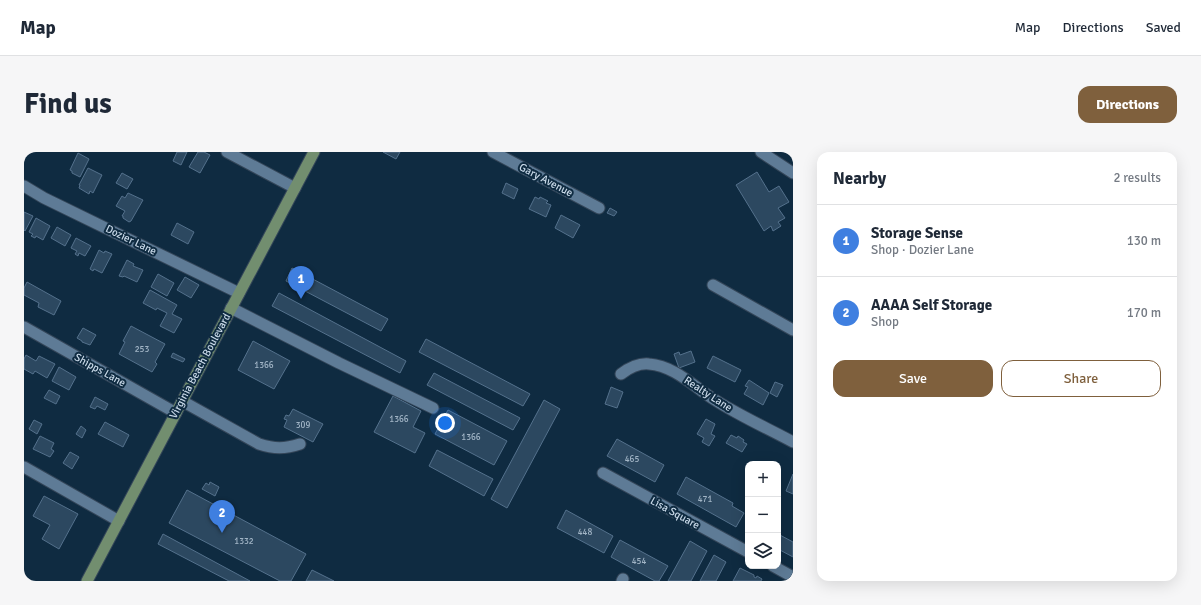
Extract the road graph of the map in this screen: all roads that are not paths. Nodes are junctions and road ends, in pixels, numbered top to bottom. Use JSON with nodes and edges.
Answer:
{"nodes":[{"id":1,"x":227,"y":152,"type":"edge"},
{"id":2,"x":314,"y":152,"type":"edge"},
{"id":3,"x":493,"y":152,"type":"edge"},
{"id":4,"x":761,"y":152,"type":"edge"},
{"id":5,"x":793,"y":173,"type":"edge"},
{"id":6,"x":24,"y":186,"type":"edge"},
{"id":7,"x":295,"y":188,"type":"junction"},
{"id":8,"x":599,"y":208,"type":"dead end"},
{"id":9,"x":713,"y":285,"type":"dead end"},
{"id":10,"x":239,"y":293,"type":"junction"},
{"id":11,"x":231,"y":308,"type":"junction"},
{"id":12,"x":24,"y":327,"type":"edge"},
{"id":13,"x":793,"y":330,"type":"edge"},
{"id":14,"x":620,"y":374,"type":"dead end"},
{"id":15,"x":182,"y":401,"type":"junction"},
{"id":16,"x":433,"y":408,"type":"dead end"},
{"id":17,"x":176,"y":413,"type":"junction"},
{"id":18,"x":793,"y":442,"type":"edge"},
{"id":19,"x":300,"y":444,"type":"dead end"},
{"id":20,"x":24,"y":467,"type":"edge"},
{"id":21,"x":603,"y":473,"type":"dead end"},
{"id":22,"x":119,"y":521,"type":"junction"},
{"id":23,"x":745,"y":550,"type":"edge"},
{"id":24,"x":778,"y":569,"type":"edge"},
{"id":25,"x":793,"y":577,"type":"edge"},
{"id":26,"x":87,"y":581,"type":"edge"}],
"edges":[{"from":1,"to":7,"type":"street"},
{"from":2,"to":7,"type":"main road","name":"Virginia Beach Boulevard"},
{"from":3,"to":8,"type":"street","name":"Gary Avenue"},
{"from":4,"to":5,"type":"street"},
{"from":6,"to":10,"type":"street","name":"Dozier Lane"},
{"from":7,"to":10,"type":"main road","name":"Virginia Beach Boulevard"},
{"from":9,"to":13,"type":"street"},
{"from":10,"to":11,"type":"main road","name":"Virginia Beach Boulevard"},
{"from":11,"to":15,"type":"main road","name":"Virginia Beach Boulevard"},
{"from":11,"to":16,"type":"street"},
{"from":12,"to":17,"type":"street","name":"Shipps Lane"},
{"from":14,"to":18,"type":"street","name":"Realty Lane"},
{"from":15,"to":17,"type":"main road","name":"Virginia Beach Boulevard"},
{"from":15,"to":19,"type":"street"},
{"from":17,"to":22,"type":"main road","name":"Virginia Beach Boulevard"},
{"from":20,"to":22,"type":"street"},
{"from":21,"to":23,"type":"street","name":"Lisa Square"},
{"from":22,"to":26,"type":"main road","name":"Virginia Beach Boulevard"},
{"from":24,"to":25,"type":"street"}]}
